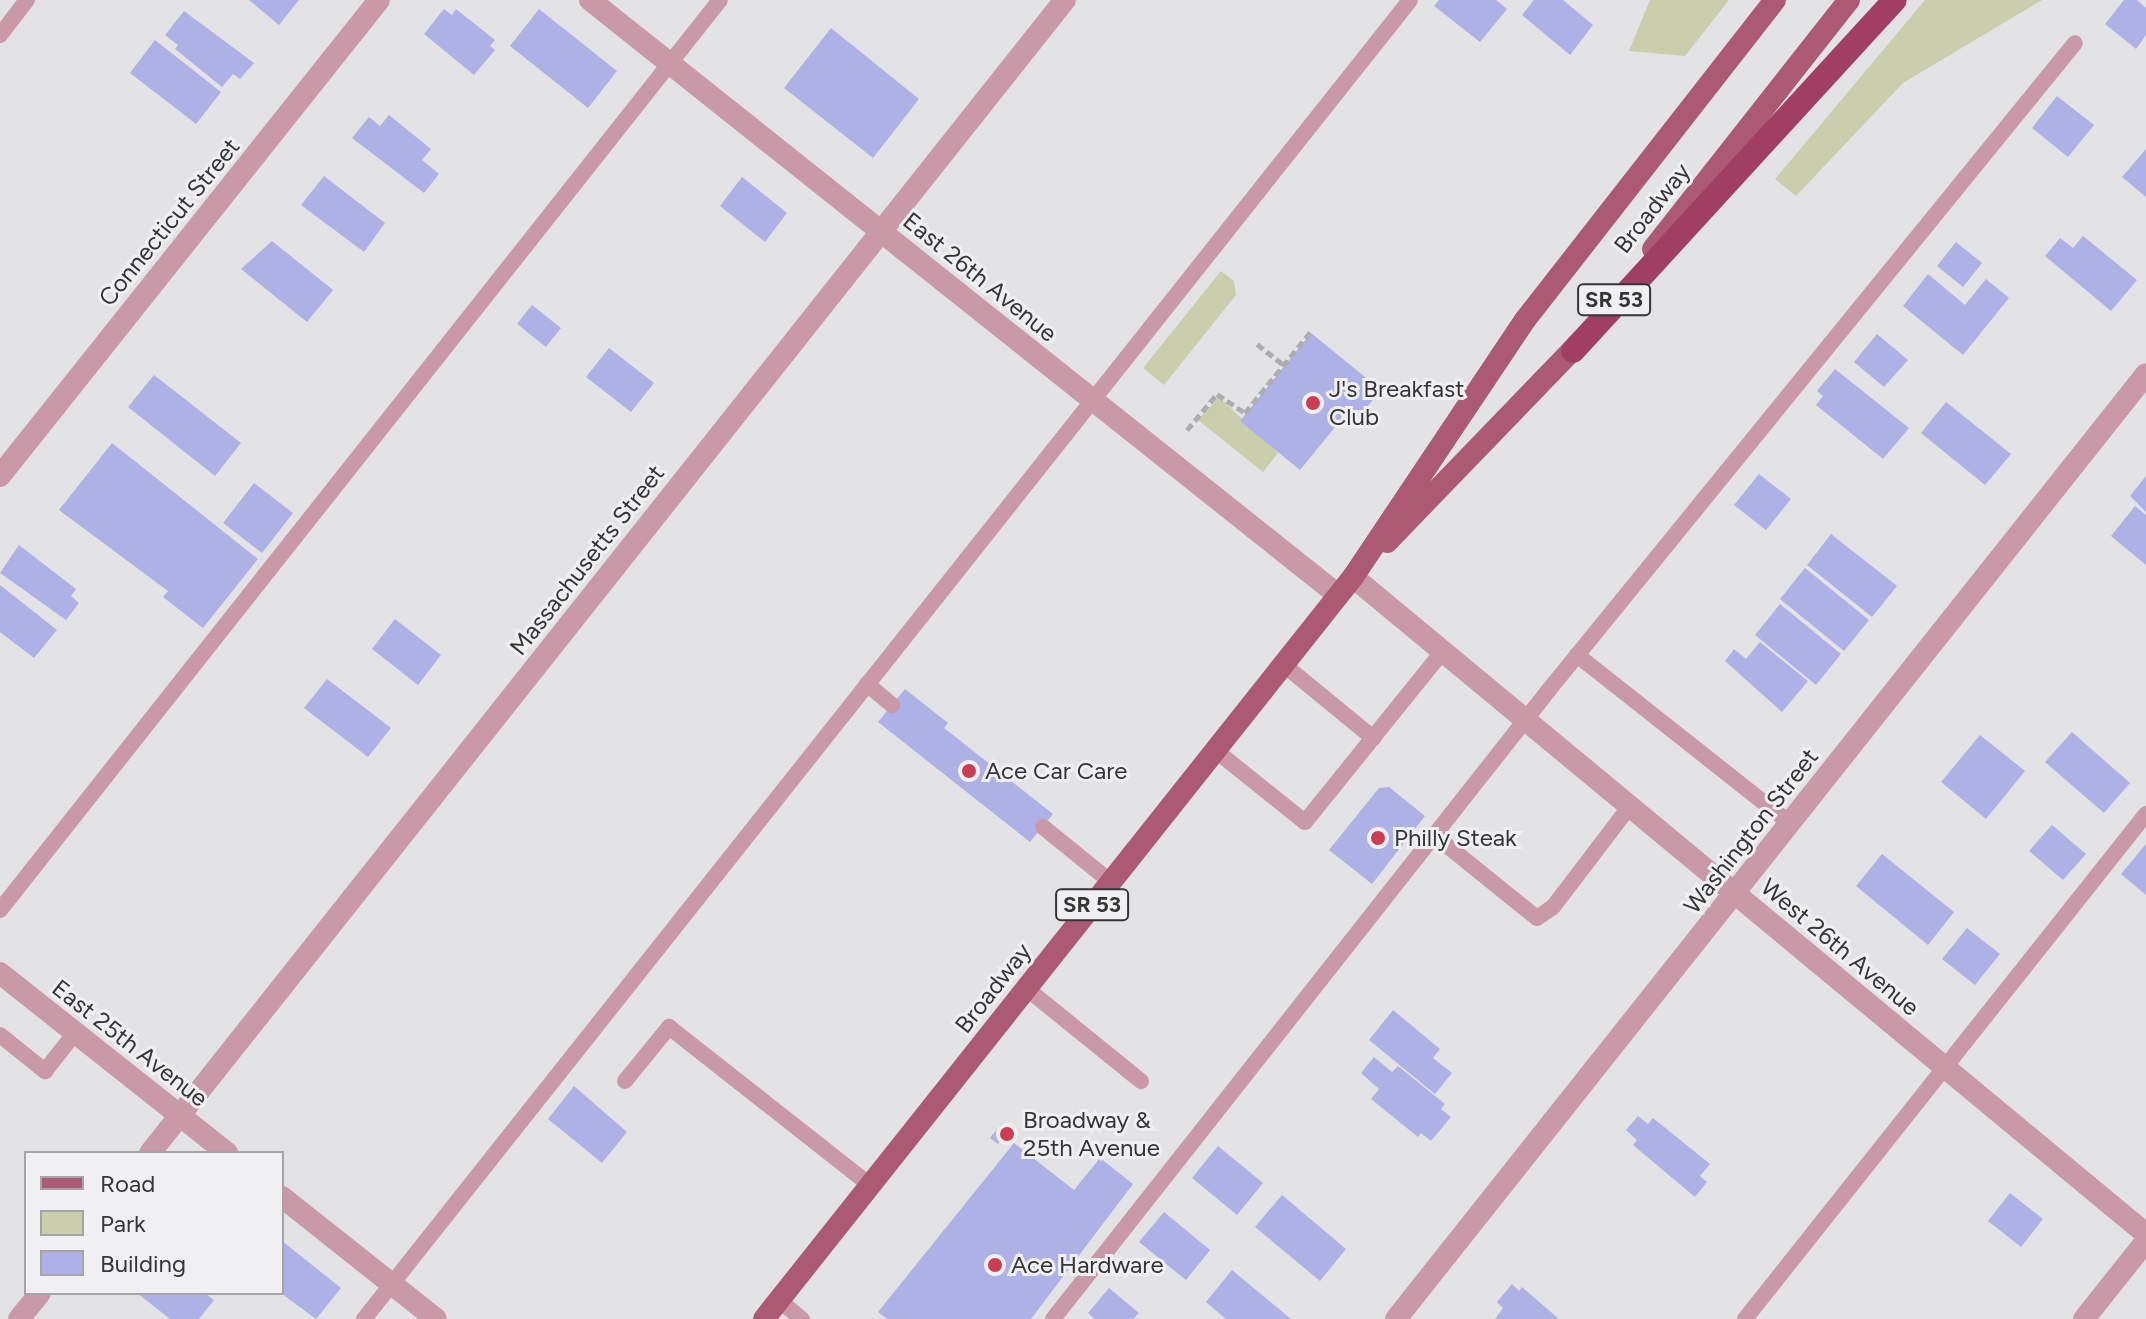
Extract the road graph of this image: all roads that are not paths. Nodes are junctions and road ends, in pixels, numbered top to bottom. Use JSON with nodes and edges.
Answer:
{"nodes":[{"id":1,"x":27,"y":0,"type":"edge"},
{"id":2,"x":379,"y":0,"type":"edge"},
{"id":3,"x":590,"y":0,"type":"edge"},
{"id":4,"x":720,"y":0,"type":"edge"},
{"id":5,"x":1065,"y":0,"type":"edge"},
{"id":6,"x":1410,"y":0,"type":"edge"},
{"id":7,"x":1775,"y":0,"type":"edge"},
{"id":8,"x":1849,"y":0,"type":"edge"},
{"id":9,"x":1895,"y":0,"type":"edge"},
{"id":10,"x":0,"y":35,"type":"edge"},
{"id":11,"x":2075,"y":43,"type":"dead end"},
{"id":12,"x":670,"y":63,"type":"junction"},
{"id":13,"x":881,"y":231,"type":"junction"},
{"id":14,"x":1573,"y":351,"type":"junction"},
{"id":15,"x":2146,"y":374,"type":"edge"},
{"id":16,"x":1092,"y":400,"type":"junction"},
{"id":17,"x":0,"y":476,"type":"edge"},
{"id":18,"x":1353,"y":577,"type":"junction"},
{"id":19,"x":1338,"y":595,"type":"junction"},
{"id":20,"x":1443,"y":651,"type":"junction"},
{"id":21,"x":1577,"y":655,"type":"junction"},
{"id":22,"x":1283,"y":664,"type":"junction"},
{"id":23,"x":867,"y":684,"type":"junction"},
{"id":24,"x":892,"y":705,"type":"dead end"},
{"id":25,"x":1525,"y":720,"type":"junction"},
{"id":26,"x":1373,"y":738,"type":"junction"},
{"id":27,"x":1215,"y":750,"type":"junction"},
{"id":28,"x":1630,"y":806,"type":"junction"},
{"id":29,"x":2146,"y":814,"type":"edge"},
{"id":30,"x":1790,"y":823,"type":"junction"},
{"id":31,"x":1043,"y":827,"type":"dead end"},
{"id":32,"x":1434,"y":835,"type":"junction"},
{"id":33,"x":1111,"y":882,"type":"junction"},
{"id":34,"x":1735,"y":894,"type":"junction"},
{"id":35,"x":0,"y":910,"type":"edge"},
{"id":36,"x":0,"y":973,"type":"edge"},
{"id":37,"x":1026,"y":988,"type":"junction"},
{"id":38,"x":75,"y":1033,"type":"junction"},
{"id":39,"x":0,"y":1035,"type":"edge"},
{"id":40,"x":1946,"y":1068,"type":"junction"},
{"id":41,"x":625,"y":1081,"type":"dead end"},
{"id":42,"x":1141,"y":1081,"type":"dead end"},
{"id":43,"x":180,"y":1116,"type":"junction"},
{"id":44,"x":152,"y":1151,"type":"edge"},
{"id":45,"x":224,"y":1151,"type":"edge"},
{"id":46,"x":870,"y":1185,"type":"junction"},
{"id":47,"x":284,"y":1199,"type":"edge"},
{"id":48,"x":2146,"y":1234,"type":"edge"},
{"id":49,"x":2146,"y":1241,"type":"edge"},
{"id":50,"x":392,"y":1284,"type":"junction"},
{"id":51,"x":38,"y":1295,"type":"edge"},
{"id":52,"x":779,"y":1300,"type":"junction"},
{"id":53,"x":19,"y":1319,"type":"edge"},
{"id":54,"x":364,"y":1319,"type":"edge"},
{"id":55,"x":436,"y":1319,"type":"edge"},
{"id":56,"x":764,"y":1319,"type":"edge"},
{"id":57,"x":802,"y":1319,"type":"edge"},
{"id":58,"x":1053,"y":1319,"type":"edge"},
{"id":59,"x":1396,"y":1319,"type":"edge"},
{"id":60,"x":1745,"y":1319,"type":"edge"},
{"id":61,"x":2084,"y":1319,"type":"edge"}],
"edges":[{"from":1,"to":10,"type":"lane"},
{"from":2,"to":17,"type":"street","name":"Connecticut Street"},
{"from":3,"to":12,"type":"street","name":"East 26th Avenue"},
{"from":4,"to":12,"type":"lane"},
{"from":5,"to":13,"type":"street","name":"Massachusetts Street"},
{"from":6,"to":16,"type":"lane"},
{"from":7,"to":18,"type":"main road","name":"Broadway","number":"SR 53"},
{"from":8,"to":14,"type":"main road","name":"Broadway","number":"SR 53"},
{"from":9,"to":14,"type":"highway"},
{"from":11,"to":21,"type":"lane"},
{"from":12,"to":13,"type":"street","name":"East 26th Avenue"},
{"from":12,"to":35,"type":"lane"},
{"from":13,"to":16,"type":"street","name":"East 26th Avenue"},
{"from":13,"to":43,"type":"street","name":"Massachusetts Street"},
{"from":14,"to":18,"type":"main road","name":"Broadway","number":"SR 53"},
{"from":15,"to":30,"type":"street","name":"Washington Street"},
{"from":16,"to":19,"type":"street","name":"East 26th Avenue"},
{"from":16,"to":23,"type":"lane"},
{"from":18,"to":19,"type":"main road","name":"Broadway","number":"SR 53"},
{"from":18,"to":20,"type":"street","name":"West 26th Avenue"},
{"from":19,"to":22,"type":"main road","name":"Broadway","number":"SR 53"},
{"from":20,"to":25,"type":"street","name":"West 26th Avenue"},
{"from":20,"to":26,"type":"lane"},
{"from":21,"to":25,"type":"lane"},
{"from":21,"to":30,"type":"lane"},
{"from":22,"to":26,"type":"lane"},
{"from":22,"to":27,"type":"main road","name":"Broadway","number":"SR 53"},
{"from":23,"to":24,"type":"lane"},
{"from":23,"to":50,"type":"lane"},
{"from":25,"to":28,"type":"street","name":"West 26th Avenue"},
{"from":25,"to":32,"type":"lane"},
{"from":26,"to":27,"type":"lane"},
{"from":27,"to":33,"type":"main road","name":"Broadway","number":"SR 53"},
{"from":28,"to":32,"type":"lane"},
{"from":28,"to":34,"type":"street","name":"West 26th Avenue"},
{"from":29,"to":40,"type":"lane"},
{"from":30,"to":34,"type":"street","name":"Washington Street"},
{"from":31,"to":33,"type":"lane"},
{"from":32,"to":58,"type":"lane"},
{"from":33,"to":37,"type":"main road","name":"Broadway","number":"SR 53"},
{"from":34,"to":40,"type":"street","name":"West 26th Avenue"},
{"from":34,"to":59,"type":"street","name":"Washington Street"},
{"from":36,"to":38,"type":"street","name":"East 25th Avenue"},
{"from":37,"to":42,"type":"lane"},
{"from":37,"to":46,"type":"main road","name":"Broadway","number":"SR 53"},
{"from":38,"to":39,"type":"lane"},
{"from":38,"to":43,"type":"street","name":"East 25th Avenue"},
{"from":40,"to":48,"type":"street","name":"West 26th Avenue"},
{"from":40,"to":60,"type":"lane"},
{"from":41,"to":46,"type":"lane"},
{"from":43,"to":44,"type":"street","name":"Massachusetts Street"},
{"from":43,"to":45,"type":"street","name":"East 25th Avenue"},
{"from":46,"to":52,"type":"main road","name":"Broadway","number":"SR 53"},
{"from":47,"to":50,"type":"street"},
{"from":49,"to":61,"type":"street"},
{"from":50,"to":54,"type":"lane"},
{"from":50,"to":55,"type":"street"},
{"from":51,"to":53,"type":"street"},
{"from":52,"to":56,"type":"main road","name":"Broadway","number":"SR 53"},
{"from":52,"to":57,"type":"lane"}]}
